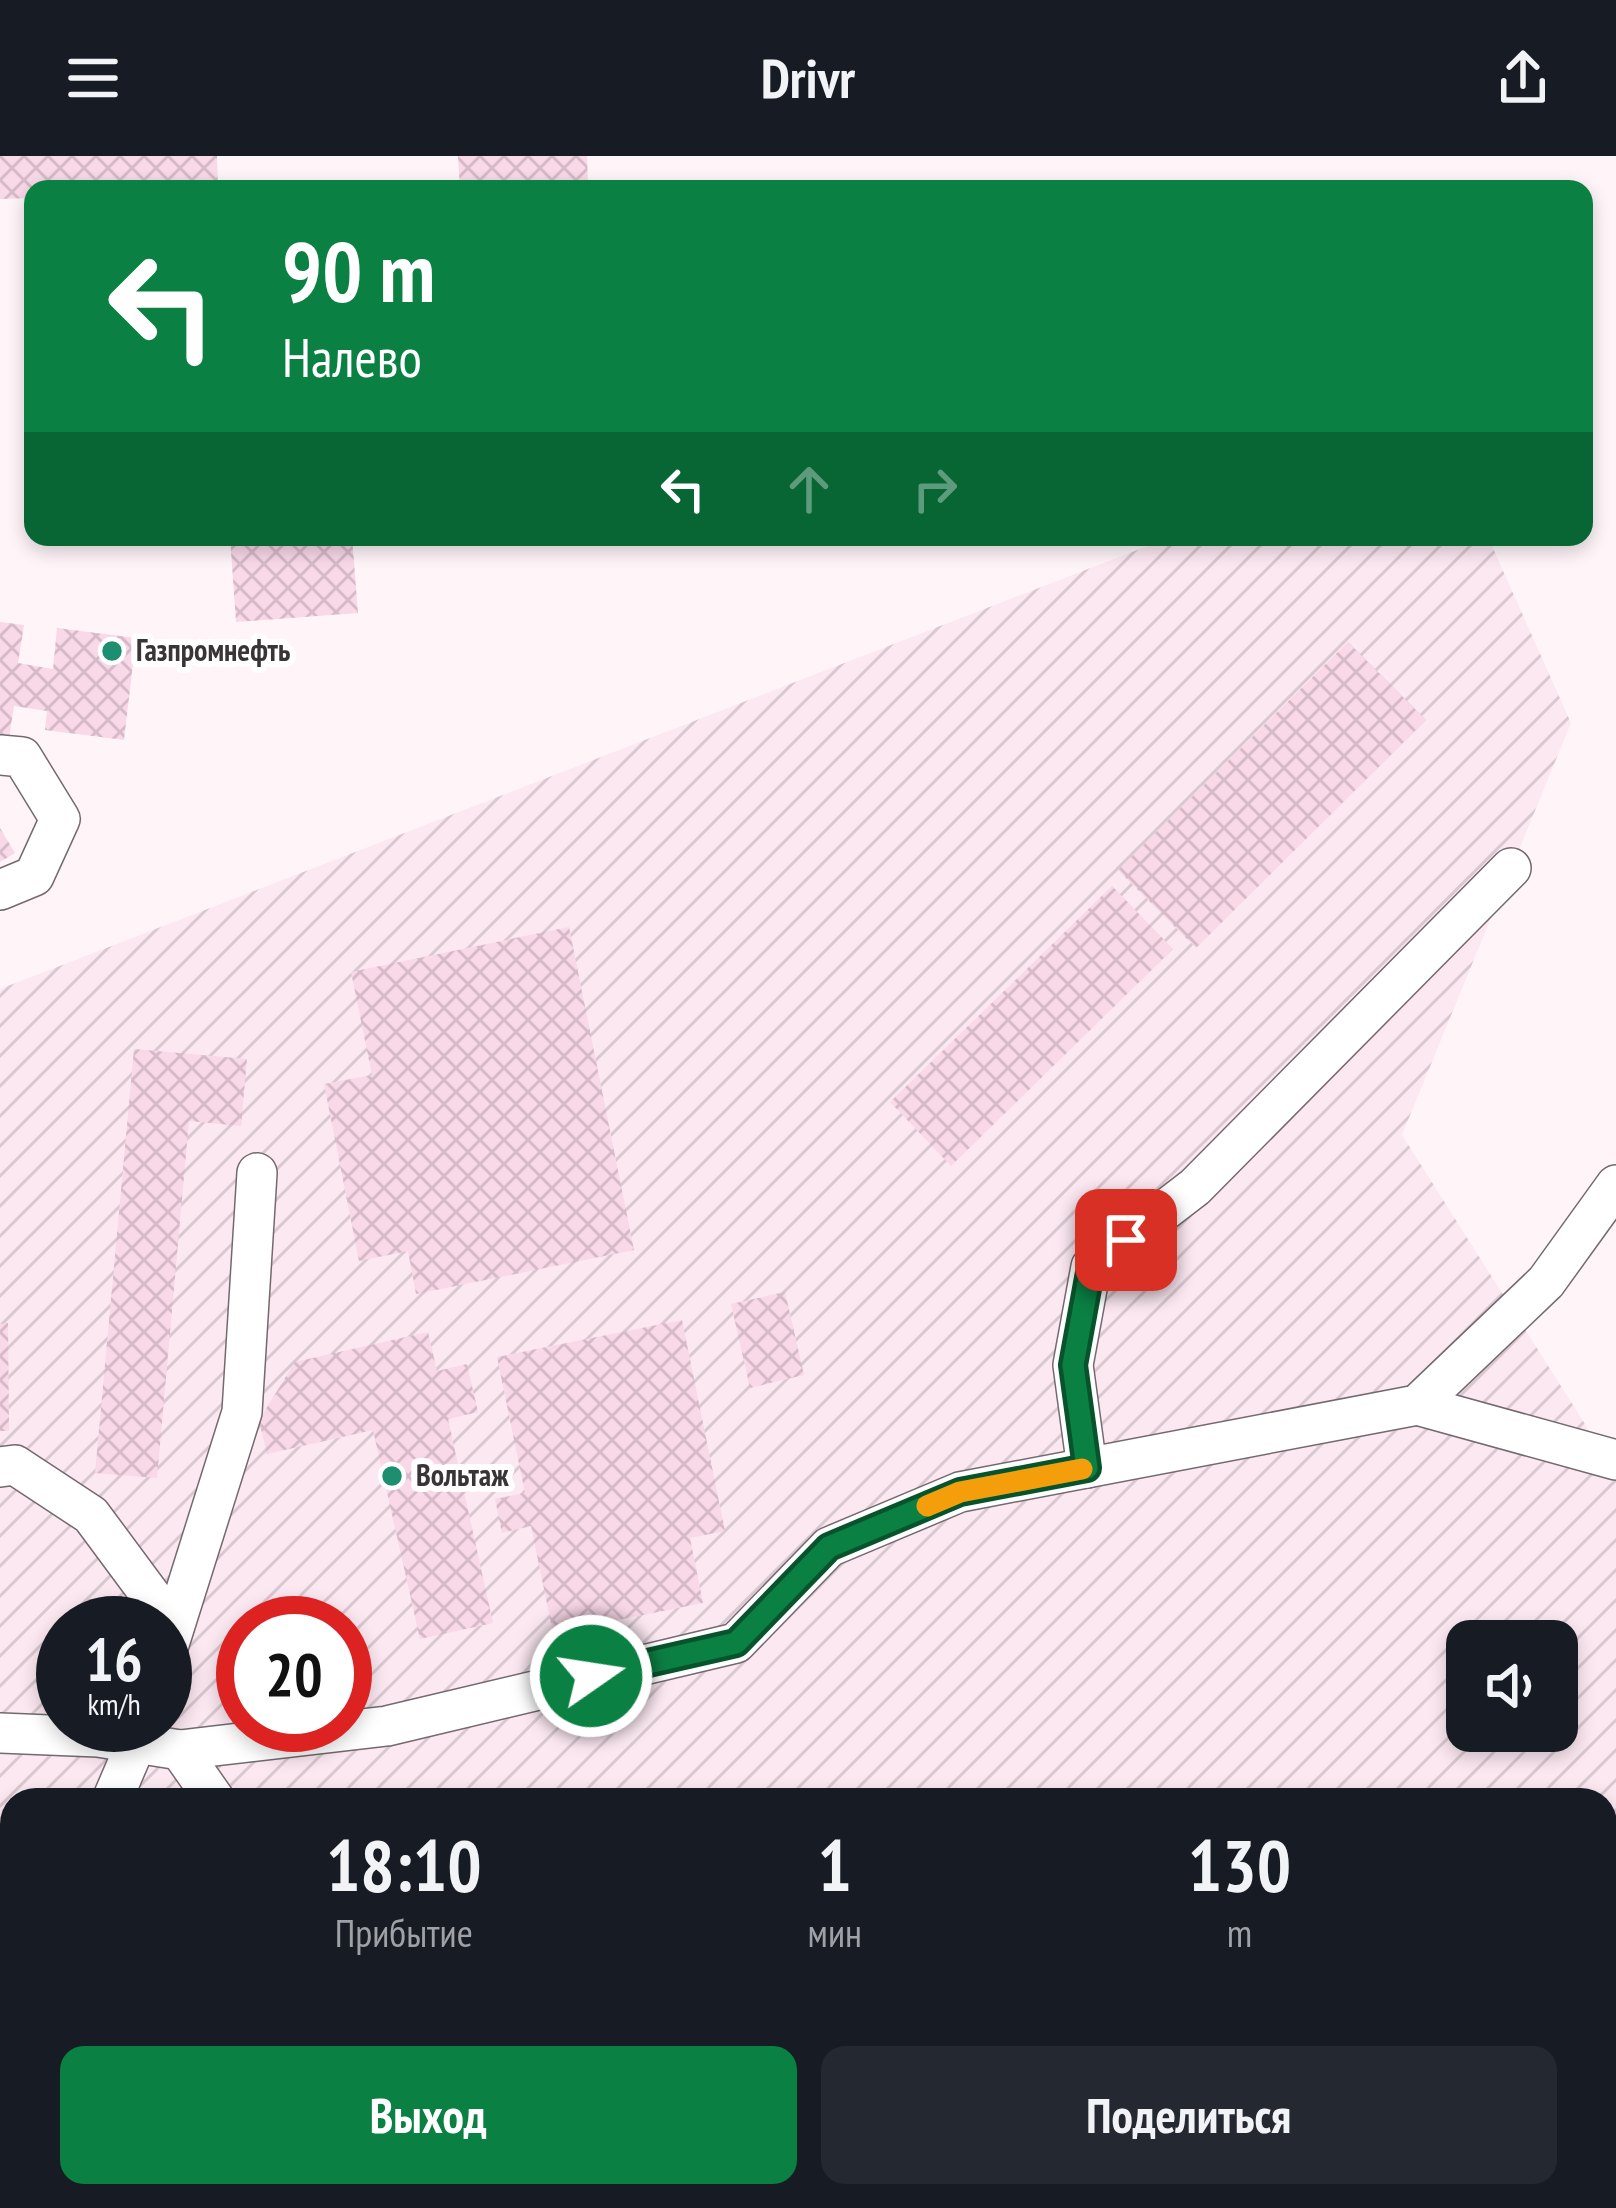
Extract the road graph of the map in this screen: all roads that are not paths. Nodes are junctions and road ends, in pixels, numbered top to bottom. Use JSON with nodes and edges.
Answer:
{"nodes":[{"id":1,"x":0,"y":755,"type":"edge"},
{"id":2,"x":1511,"y":868,"type":"dead end"},
{"id":3,"x":0,"y":890,"type":"edge"},
{"id":4,"x":257,"y":1173,"type":"dead end"},
{"id":5,"x":1616,"y":1185,"type":"edge"},
{"id":6,"x":1417,"y":1405,"type":"junction"},
{"id":7,"x":1616,"y":1460,"type":"edge"},
{"id":8,"x":0,"y":1467,"type":"edge"},
{"id":9,"x":1087,"y":1468,"type":"junction"},
{"id":10,"x":141,"y":1596,"type":"edge"},
{"id":11,"x":184,"y":1596,"type":"edge"},
{"id":12,"x":0,"y":1732,"type":"edge"},
{"id":13,"x":36,"y":1734,"type":"edge"},
{"id":14,"x":192,"y":1749,"type":"edge"},
{"id":15,"x":133,"y":1752,"type":"edge"},
{"id":16,"x":181,"y":1752,"type":"edge"},
{"id":17,"x":117,"y":1788,"type":"edge"},
{"id":18,"x":207,"y":1788,"type":"edge"}],
"edges":[{"from":1,"to":3,"type":"street"},
{"from":2,"to":9,"type":"street"},
{"from":4,"to":11,"type":"street"},
{"from":5,"to":6,"type":"street"},
{"from":6,"to":7,"type":"street"},
{"from":6,"to":9,"type":"street"},
{"from":8,"to":10,"type":"street"},
{"from":9,"to":14,"type":"street"},
{"from":12,"to":13,"type":"street"},
{"from":15,"to":17,"type":"street"},
{"from":16,"to":18,"type":"street"}]}
